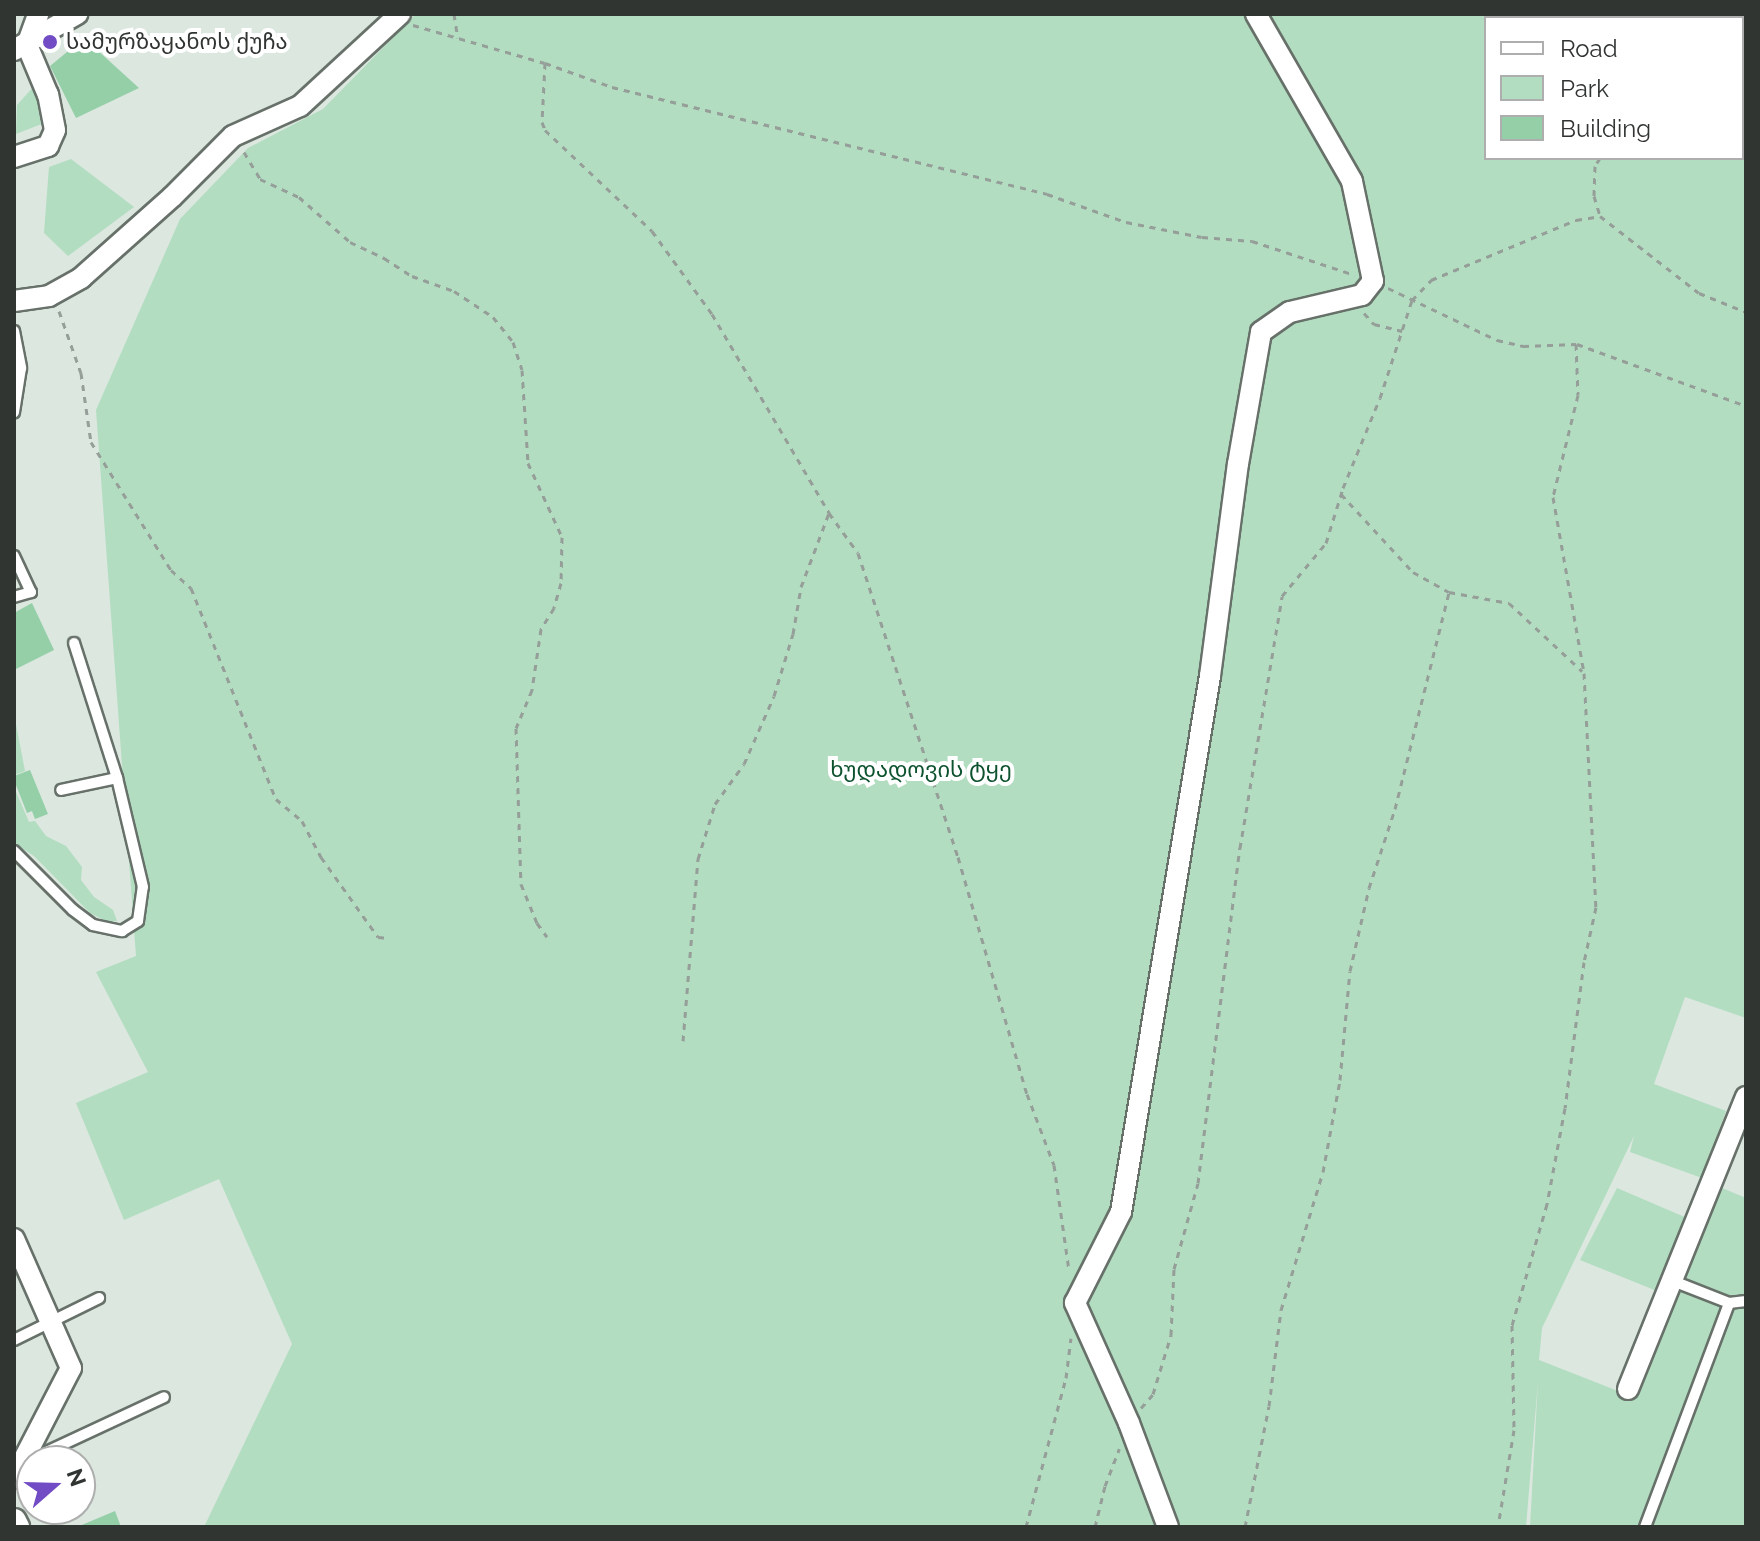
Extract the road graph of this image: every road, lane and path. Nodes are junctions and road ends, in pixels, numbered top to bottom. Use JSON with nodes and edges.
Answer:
{"nodes":[{"id":1,"x":38,"y":14,"type":"edge"},
{"id":2,"x":77,"y":14,"type":"edge"},
{"id":3,"x":454,"y":14,"type":"edge"},
{"id":4,"x":1256,"y":14,"type":"edge"},
{"id":5,"x":396,"y":17,"type":"edge"},
{"id":6,"x":458,"y":38,"type":"junction"},
{"id":7,"x":20,"y":47,"type":"edge"},
{"id":8,"x":545,"y":63,"type":"junction"},
{"id":9,"x":233,"y":136,"type":"junction"},
{"id":10,"x":14,"y":157,"type":"edge"},
{"id":11,"x":1599,"y":160,"type":"edge"},
{"id":12,"x":1600,"y":216,"type":"junction"},
{"id":13,"x":1368,"y":288,"type":"junction"},
{"id":14,"x":52,"y":294,"type":"junction"},
{"id":15,"x":1412,"y":300,"type":"junction"},
{"id":16,"x":14,"y":301,"type":"edge"},
{"id":17,"x":1746,"y":312,"type":"edge"},
{"id":18,"x":14,"y":331,"type":"edge"},
{"id":19,"x":1402,"y":331,"type":"junction"},
{"id":20,"x":1576,"y":344,"type":"junction"},
{"id":21,"x":1746,"y":406,"type":"edge"},
{"id":22,"x":14,"y":412,"type":"edge"},
{"id":23,"x":1341,"y":494,"type":"junction"},
{"id":24,"x":829,"y":513,"type":"junction"},
{"id":25,"x":14,"y":556,"type":"edge"},
{"id":26,"x":1449,"y":592,"type":"junction"},
{"id":27,"x":14,"y":597,"type":"edge"},
{"id":28,"x":74,"y":643,"type":"dead end"},
{"id":29,"x":1584,"y":673,"type":"junction"},
{"id":30,"x":117,"y":778,"type":"junction"},
{"id":31,"x":61,"y":790,"type":"dead end"},
{"id":32,"x":14,"y":851,"type":"edge"},
{"id":33,"x":547,"y":937,"type":"dead end"},
{"id":34,"x":389,"y":938,"type":"dead end"},
{"id":35,"x":683,"y":1041,"type":"dead end"},
{"id":36,"x":1746,"y":1097,"type":"edge"},
{"id":37,"x":14,"y":1239,"type":"edge"},
{"id":38,"x":1069,"y":1272,"type":"dead end"},
{"id":39,"x":1673,"y":1281,"type":"junction"},
{"id":40,"x":99,"y":1298,"type":"dead end"},
{"id":41,"x":1746,"y":1301,"type":"edge"},
{"id":42,"x":1075,"y":1303,"type":"junction"},
{"id":43,"x":1729,"y":1303,"type":"junction"},
{"id":44,"x":51,"y":1322,"type":"junction"},
{"id":45,"x":14,"y":1340,"type":"edge"},
{"id":46,"x":1628,"y":1389,"type":"dead end"},
{"id":47,"x":164,"y":1397,"type":"dead end"},
{"id":48,"x":1129,"y":1423,"type":"junction"},
{"id":49,"x":31,"y":1445,"type":"edge"},
{"id":50,"x":69,"y":1445,"type":"edge"},
{"id":51,"x":14,"y":1521,"type":"edge"},
{"id":52,"x":17,"y":1527,"type":"edge"},
{"id":53,"x":1026,"y":1527,"type":"edge"},
{"id":54,"x":1095,"y":1527,"type":"edge"},
{"id":55,"x":1168,"y":1527,"type":"edge"},
{"id":56,"x":1245,"y":1527,"type":"edge"},
{"id":57,"x":1498,"y":1527,"type":"edge"},
{"id":58,"x":1645,"y":1527,"type":"edge"}],
"edges":[{"from":1,"to":7,"type":"street"},
{"from":2,"to":7,"type":"street"},
{"from":3,"to":6,"type":"path"},
{"from":4,"to":13,"type":"street"},
{"from":5,"to":6,"type":"path"},
{"from":5,"to":9,"type":"street"},
{"from":6,"to":8,"type":"path"},
{"from":7,"to":10,"type":"street"},
{"from":8,"to":13,"type":"path"},
{"from":8,"to":24,"type":"path"},
{"from":9,"to":14,"type":"street"},
{"from":9,"to":33,"type":"path"},
{"from":11,"to":12,"type":"path"},
{"from":12,"to":15,"type":"path"},
{"from":12,"to":17,"type":"path"},
{"from":13,"to":15,"type":"path"},
{"from":13,"to":19,"type":"path"},
{"from":13,"to":42,"type":"street"},
{"from":14,"to":16,"type":"street"},
{"from":14,"to":34,"type":"path"},
{"from":15,"to":19,"type":"path"},
{"from":15,"to":20,"type":"path"},
{"from":18,"to":22,"type":"lane"},
{"from":19,"to":23,"type":"path"},
{"from":20,"to":21,"type":"path"},
{"from":20,"to":29,"type":"path"},
{"from":23,"to":26,"type":"path"},
{"from":23,"to":48,"type":"path"},
{"from":24,"to":35,"type":"path"},
{"from":24,"to":38,"type":"path"},
{"from":25,"to":27,"type":"lane"},
{"from":26,"to":29,"type":"path"},
{"from":26,"to":56,"type":"path"},
{"from":28,"to":30,"type":"lane"},
{"from":29,"to":57,"type":"path"},
{"from":30,"to":31,"type":"lane"},
{"from":30,"to":32,"type":"lane"},
{"from":36,"to":39,"type":"street"},
{"from":37,"to":44,"type":"street"},
{"from":39,"to":43,"type":"lane"},
{"from":39,"to":46,"type":"street"},
{"from":40,"to":44,"type":"lane"},
{"from":41,"to":43,"type":"lane"},
{"from":42,"to":48,"type":"street"},
{"from":42,"to":53,"type":"path"},
{"from":43,"to":58,"type":"lane"},
{"from":44,"to":45,"type":"lane"},
{"from":44,"to":49,"type":"street"},
{"from":47,"to":50,"type":"lane"},
{"from":48,"to":54,"type":"path"},
{"from":48,"to":55,"type":"street"},
{"from":51,"to":52,"type":"street"}]}
